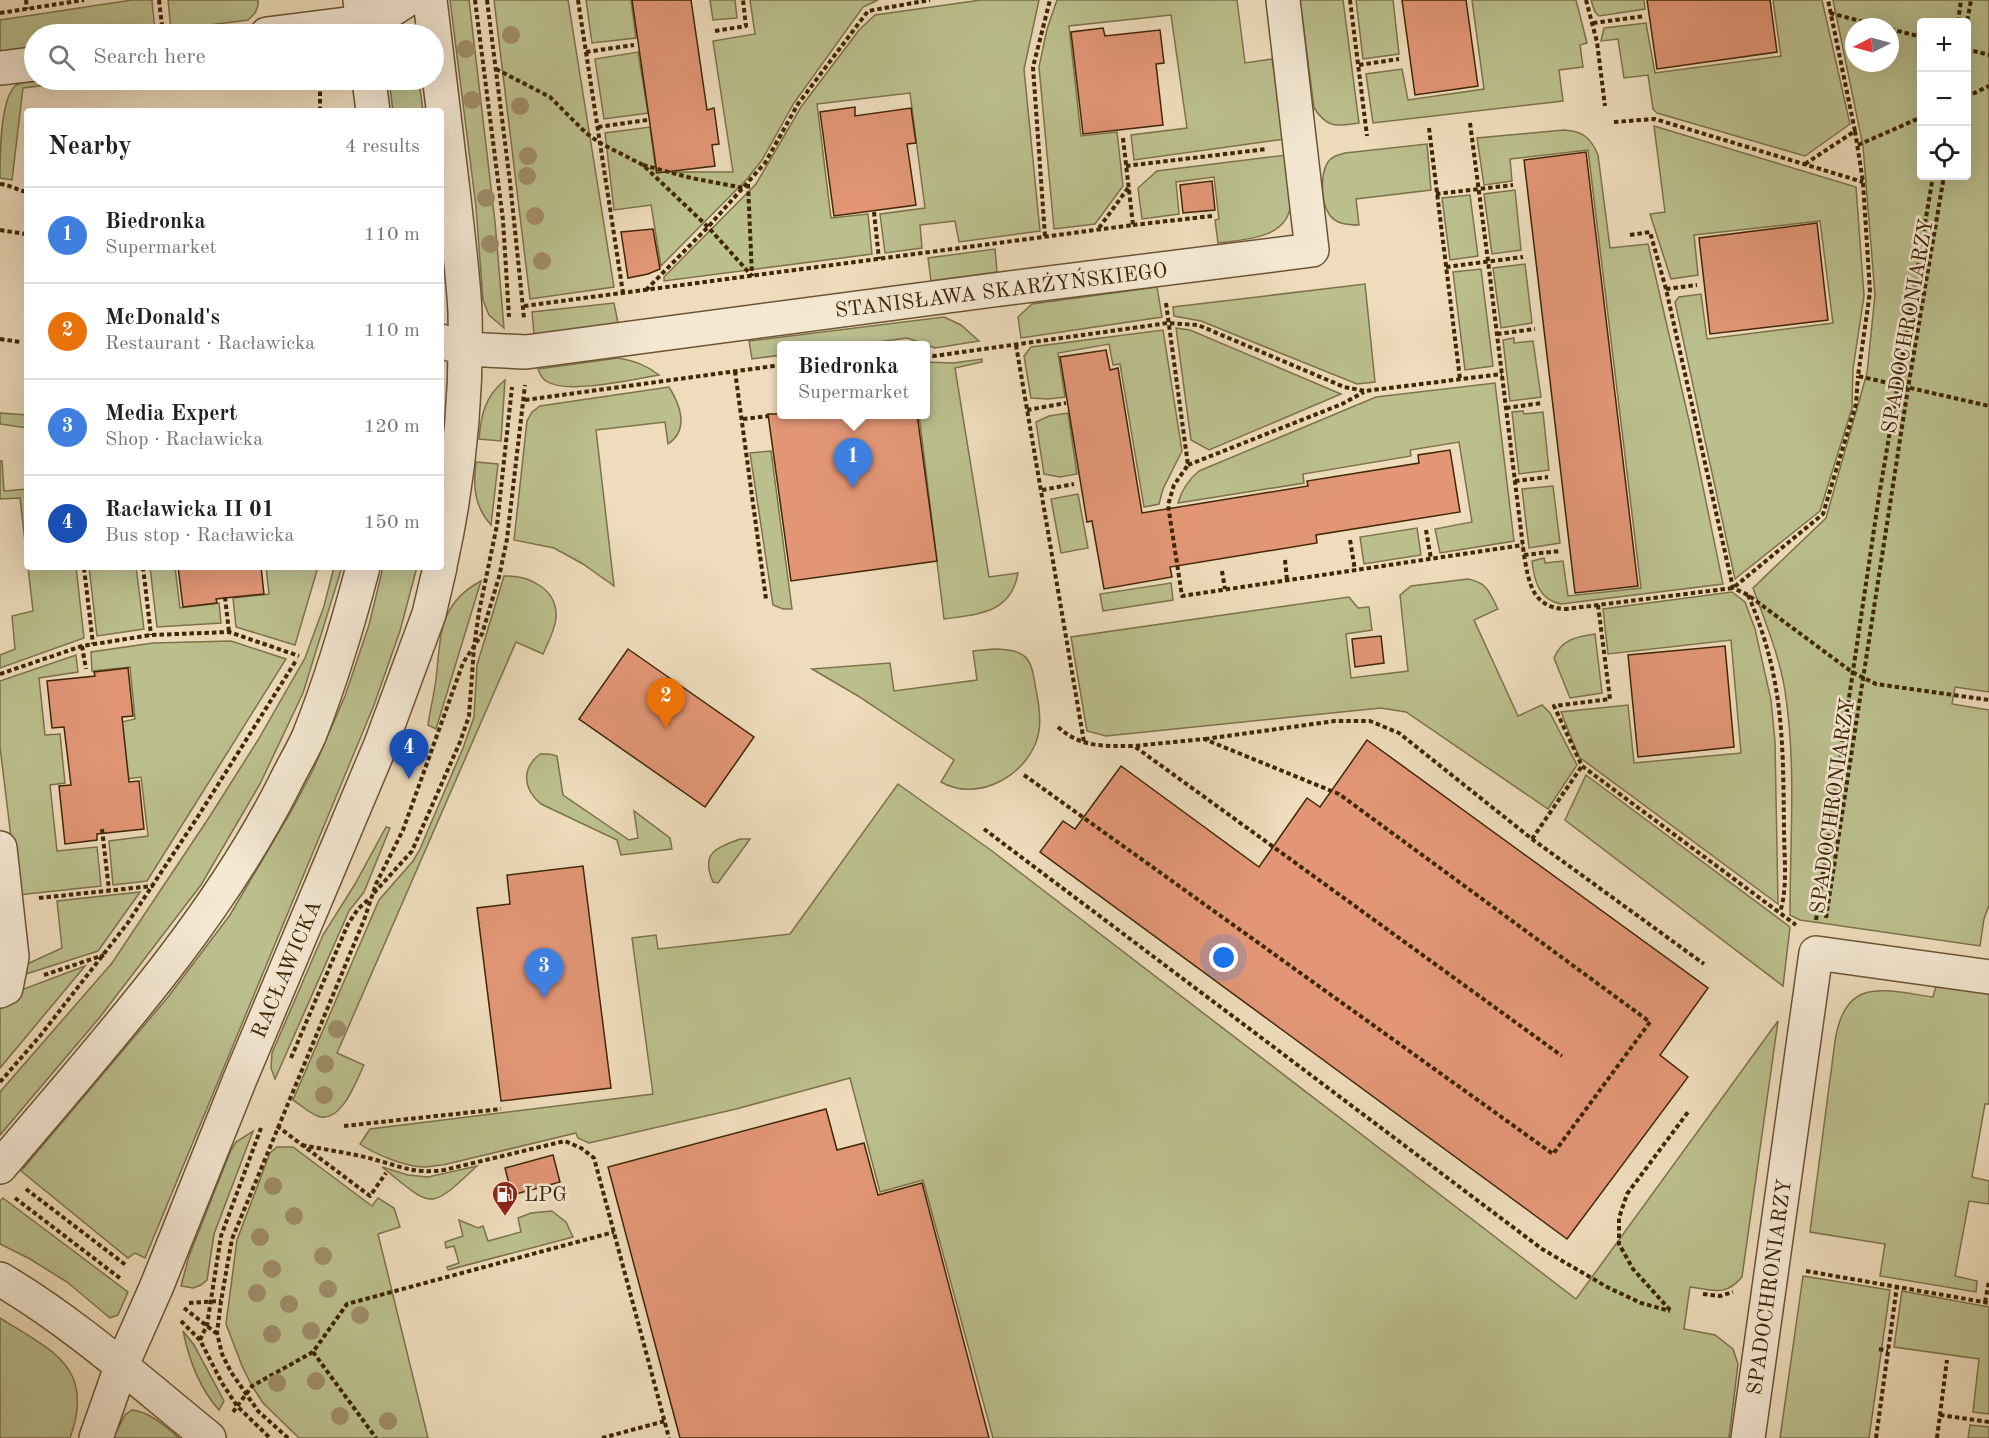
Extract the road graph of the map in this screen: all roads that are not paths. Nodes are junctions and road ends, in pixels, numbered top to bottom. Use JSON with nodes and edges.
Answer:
{"nodes":[{"id":1,"x":407,"y":0,"type":"edge"},
{"id":2,"x":430,"y":0,"type":"edge"},
{"id":3,"x":1283,"y":0,"type":"edge"},
{"id":4,"x":362,"y":19,"type":"edge"},
{"id":5,"x":330,"y":24,"type":"edge"},
{"id":6,"x":433,"y":24,"type":"edge"},
{"id":7,"x":24,"y":65,"type":"edge"},
{"id":8,"x":0,"y":68,"type":"edge"},
{"id":9,"x":370,"y":90,"type":"edge"},
{"id":10,"x":441,"y":90,"type":"edge"},
{"id":11,"x":373,"y":108,"type":"edge"},
{"id":12,"x":443,"y":108,"type":"edge"},
{"id":13,"x":444,"y":116,"type":"edge"},
{"id":14,"x":453,"y":345,"type":"edge"},
{"id":15,"x":444,"y":546,"type":"edge"},
{"id":16,"x":362,"y":570,"type":"edge"},
{"id":17,"x":439,"y":570,"type":"edge"},
{"id":18,"x":0,"y":848,"type":"edge"},
{"id":19,"x":1989,"y":977,"type":"edge"},
{"id":20,"x":3,"y":989,"type":"edge"},
{"id":21,"x":12,"y":1177,"type":"edge"},
{"id":22,"x":0,"y":1279,"type":"edge"},
{"id":23,"x":122,"y":1367,"type":"junction"},
{"id":24,"x":96,"y":1438,"type":"edge"},
{"id":25,"x":209,"y":1438,"type":"edge"},
{"id":26,"x":1748,"y":1438,"type":"edge"}],
"edges":[{"from":1,"to":4,"type":"street"},
{"from":2,"to":6,"type":"street"},
{"from":3,"to":14,"type":"street","name":"STANISŁAWA SKARŻYŃSKIEGO"},
{"from":4,"to":5,"type":"street"},
{"from":7,"to":8,"type":"street"},
{"from":9,"to":11,"type":"street"},
{"from":10,"to":12,"type":"street"},
{"from":13,"to":14,"type":"street"},
{"from":14,"to":15,"type":"street"},
{"from":16,"to":21,"type":"street"},
{"from":17,"to":23,"type":"street","name":"RACŁAWICKA"},
{"from":18,"to":20,"type":"street"},
{"from":19,"to":26,"type":"street","name":"SPADOCHRONIARZY"},
{"from":22,"to":23,"type":"street"},
{"from":23,"to":24,"type":"street","name":"RACŁAWICKA"},
{"from":23,"to":25,"type":"street"}]}
